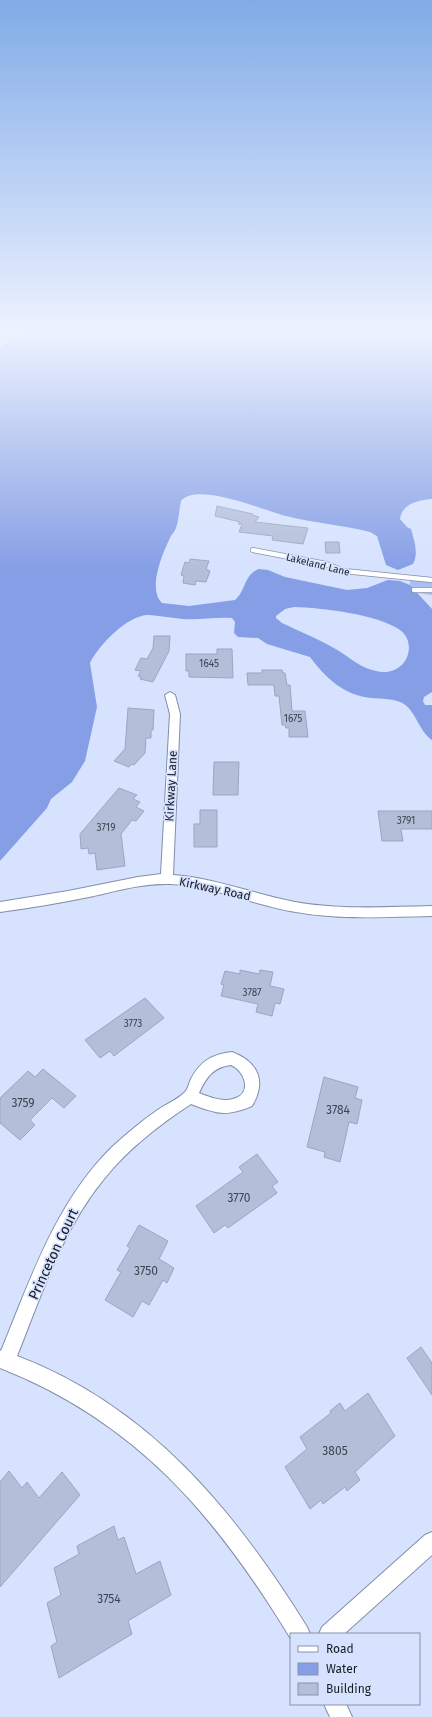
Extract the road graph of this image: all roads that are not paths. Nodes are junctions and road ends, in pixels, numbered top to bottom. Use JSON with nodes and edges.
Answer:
{"nodes":[{"id":1,"x":252,"y":550,"type":"dead end"},
{"id":2,"x":432,"y":580,"type":"edge"},
{"id":3,"x":414,"y":590,"type":"dead end"},
{"id":4,"x":432,"y":590,"type":"edge"},
{"id":5,"x":170,"y":694,"type":"dead end"},
{"id":6,"x":168,"y":879,"type":"junction"},
{"id":7,"x":0,"y":906,"type":"edge"},
{"id":8,"x":432,"y":911,"type":"edge"},
{"id":9,"x":190,"y":1097,"type":"dead end"},
{"id":10,"x":3,"y":1360,"type":"edge"},
{"id":11,"x":432,"y":1542,"type":"edge"},
{"id":12,"x":299,"y":1633,"type":"edge"},
{"id":13,"x":330,"y":1633,"type":"edge"},
{"id":14,"x":335,"y":1705,"type":"edge"},
{"id":15,"x":341,"y":1717,"type":"edge"}],
"edges":[{"from":1,"to":2,"type":"lane","name":"Lakeland Lane"},
{"from":3,"to":4,"type":"lane"},
{"from":5,"to":6,"type":"street","name":"Kirkway Lane"},
{"from":6,"to":7,"type":"street","name":"Kirkway Road"},
{"from":6,"to":8,"type":"street","name":"Kirkway Road"},
{"from":9,"to":10,"type":"street","name":"Princeton Court"},
{"from":10,"to":12,"type":"street"},
{"from":11,"to":13,"type":"street"},
{"from":14,"to":15,"type":"street"}]}
